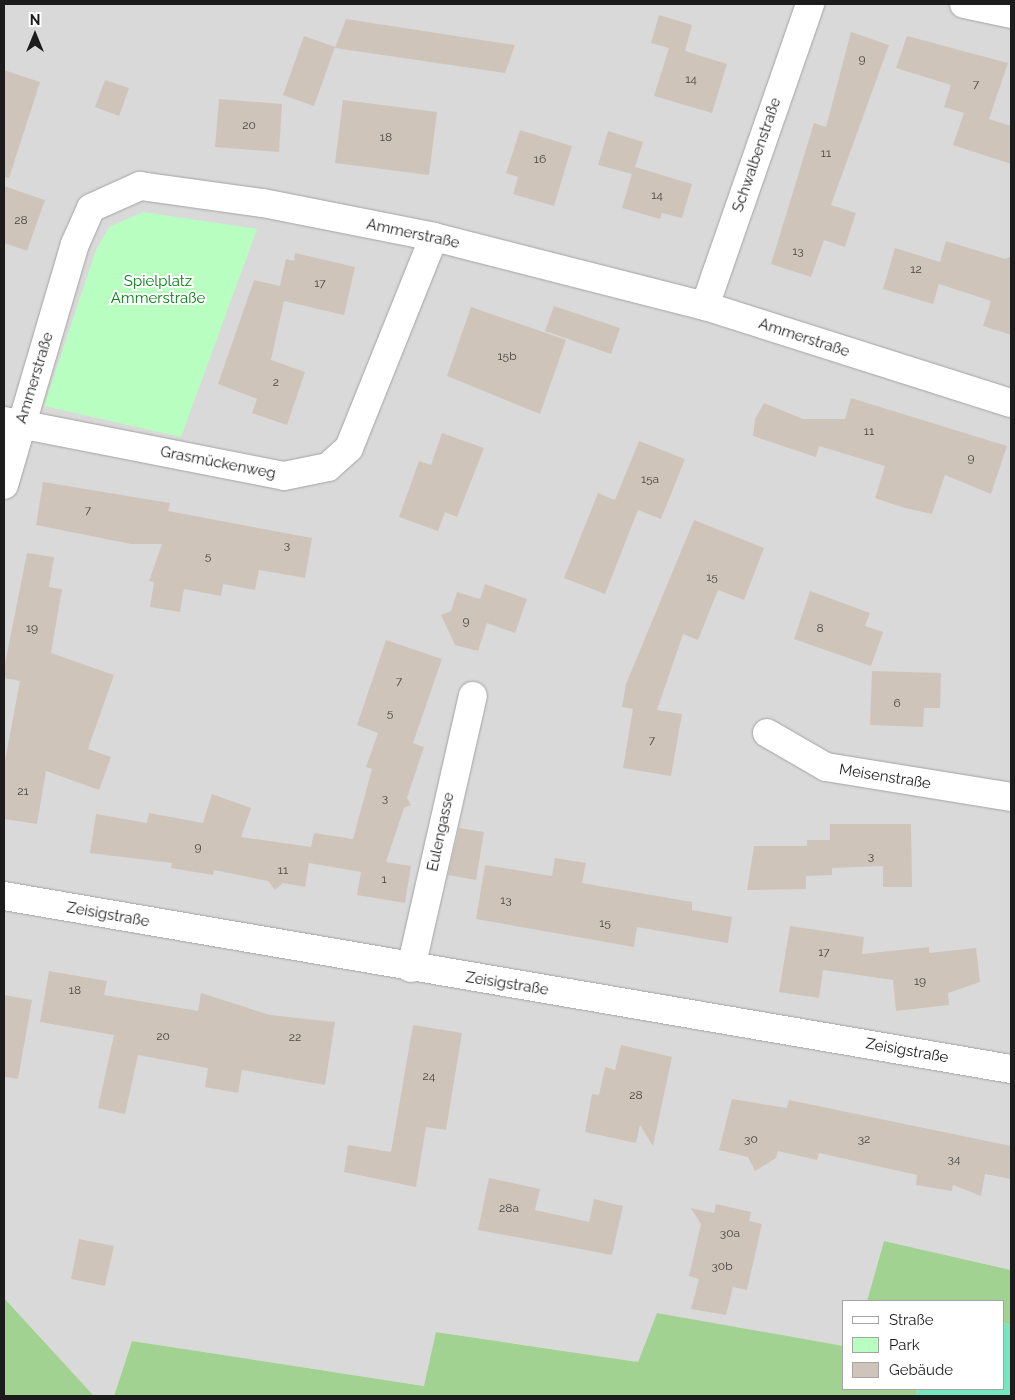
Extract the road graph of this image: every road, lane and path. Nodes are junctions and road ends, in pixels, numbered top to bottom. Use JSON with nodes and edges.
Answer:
{"nodes":[{"id":1,"x":810,"y":4,"type":"edge"},
{"id":2,"x":964,"y":4,"type":"edge"},
{"id":3,"x":1011,"y":14,"type":"edge"},
{"id":4,"x":434,"y":237,"type":"junction"},
{"id":5,"x":705,"y":306,"type":"junction"},
{"id":6,"x":1011,"y":403,"type":"edge"},
{"id":7,"x":12,"y":423,"type":"edge"},
{"id":8,"x":4,"y":485,"type":"edge"},
{"id":9,"x":473,"y":696,"type":"dead end"},
{"id":10,"x":767,"y":732,"type":"dead end"},
{"id":11,"x":1011,"y":798,"type":"edge"},
{"id":12,"x":4,"y":896,"type":"edge"},
{"id":13,"x":411,"y":968,"type":"junction"},
{"id":14,"x":1011,"y":1069,"type":"edge"}],
"edges":[{"from":1,"to":5,"type":"street","name":"Schwalbenstraße"},
{"from":2,"to":3,"type":"street"},
{"from":4,"to":5,"type":"street","name":"Ammerstraße"},
{"from":4,"to":7,"type":"street","name":"Grasmückenweg"},
{"from":4,"to":7,"type":"street","name":"Ammerstraße"},
{"from":5,"to":6,"type":"street","name":"Ammerstraße"},
{"from":7,"to":8,"type":"street","name":"Ammerstraße"},
{"from":9,"to":13,"type":"street","name":"Eulengasse"},
{"from":10,"to":11,"type":"street","name":"Meisenstraße"},
{"from":12,"to":13,"type":"street","name":"Zeisigstraße"},
{"from":13,"to":14,"type":"street","name":"Zeisigstraße"}]}
